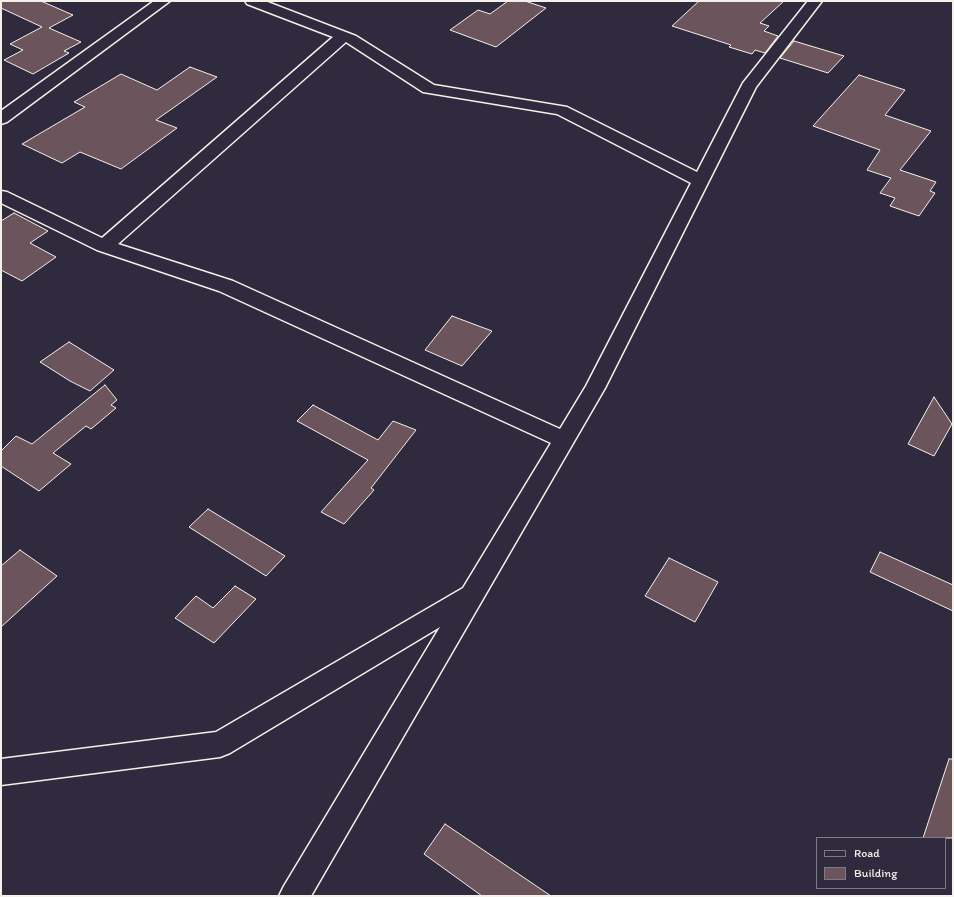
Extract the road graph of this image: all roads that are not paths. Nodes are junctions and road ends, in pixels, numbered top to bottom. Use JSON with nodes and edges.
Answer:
{"nodes":[{"id":1,"x":163,"y":1,"type":"edge"},
{"id":2,"x":252,"y":1,"type":"edge"},
{"id":3,"x":815,"y":1,"type":"edge"},
{"id":4,"x":344,"y":36,"type":"junction"},
{"id":5,"x":1,"y":119,"type":"edge"},
{"id":6,"x":701,"y":181,"type":"junction"},
{"id":7,"x":1,"y":196,"type":"edge"},
{"id":8,"x":104,"y":246,"type":"junction"},
{"id":9,"x":564,"y":440,"type":"junction"},
{"id":10,"x":472,"y":596,"type":"junction"},
{"id":11,"x":1,"y":772,"type":"edge"},
{"id":12,"x":294,"y":896,"type":"edge"}],
"edges":[{"from":1,"to":5,"type":"street"},
{"from":2,"to":4,"type":"street"},
{"from":3,"to":6,"type":"street"},
{"from":4,"to":6,"type":"street"},
{"from":4,"to":8,"type":"street"},
{"from":6,"to":9,"type":"street"},
{"from":7,"to":8,"type":"street"},
{"from":8,"to":9,"type":"street"},
{"from":9,"to":10,"type":"street"},
{"from":10,"to":11,"type":"street"},
{"from":10,"to":12,"type":"street"}]}
